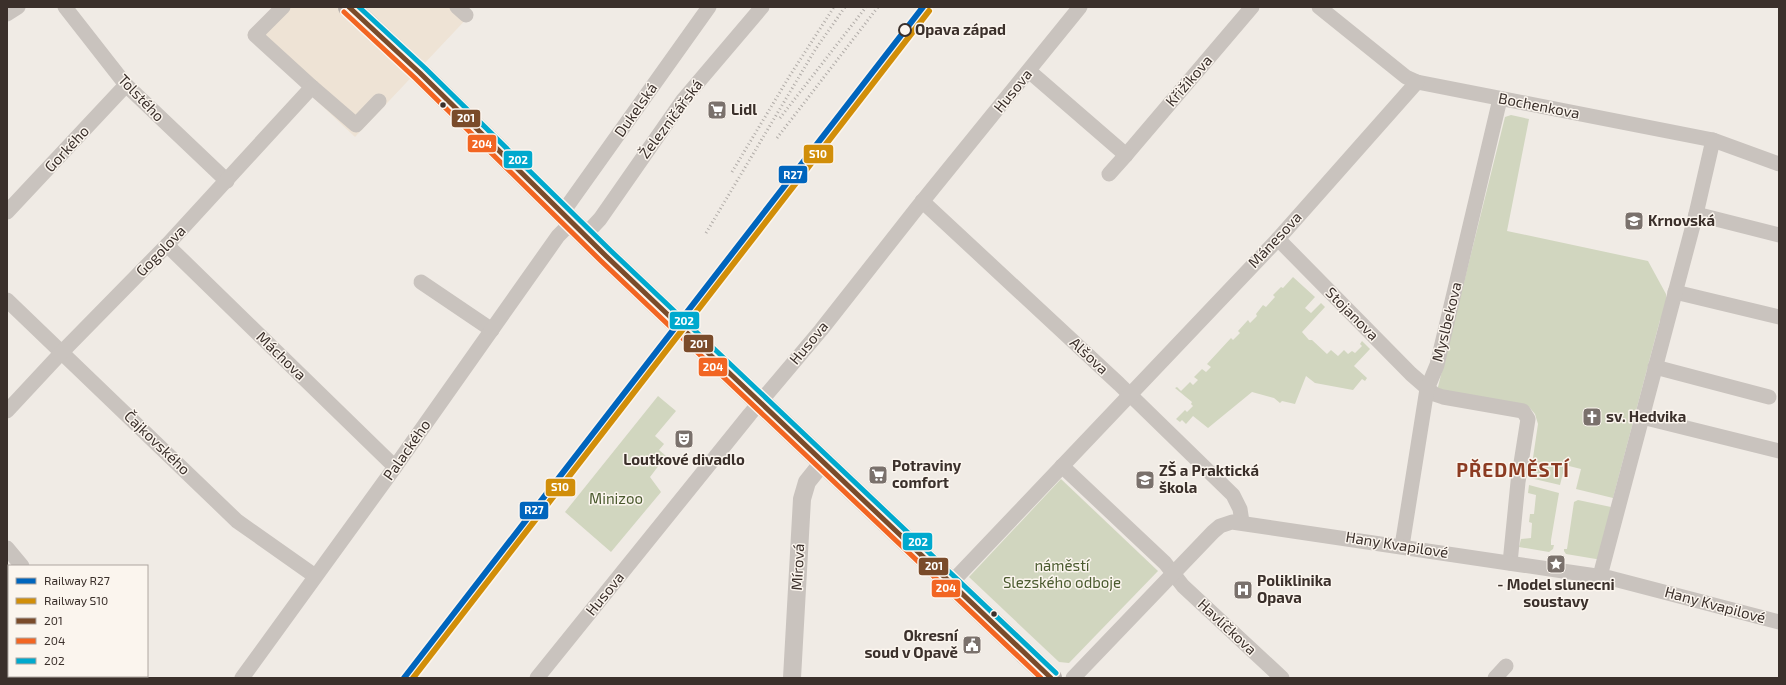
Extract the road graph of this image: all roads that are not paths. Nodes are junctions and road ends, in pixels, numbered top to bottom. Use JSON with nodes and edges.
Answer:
{"nodes":[{"id":1,"x":18,"y":7,"type":"edge"},
{"id":2,"x":66,"y":7,"type":"edge"},
{"id":3,"x":282,"y":7,"type":"edge"},
{"id":4,"x":349,"y":7,"type":"edge"},
{"id":5,"x":709,"y":7,"type":"edge"},
{"id":6,"x":762,"y":7,"type":"edge"},
{"id":7,"x":1080,"y":7,"type":"edge"},
{"id":8,"x":1252,"y":7,"type":"edge"},
{"id":9,"x":1319,"y":7,"type":"edge"},
{"id":10,"x":7,"y":14,"type":"edge"},
{"id":11,"x":1029,"y":72,"type":"junction"},
{"id":12,"x":1417,"y":82,"type":"junction"},
{"id":13,"x":126,"y":85,"type":"junction"},
{"id":14,"x":312,"y":87,"type":"junction"},
{"id":15,"x":1500,"y":99,"type":"junction"},
{"id":16,"x":379,"y":101,"type":"dead end"},
{"id":17,"x":1713,"y":140,"type":"junction"},
{"id":18,"x":1126,"y":155,"type":"junction"},
{"id":19,"x":1779,"y":164,"type":"edge"},
{"id":20,"x":1109,"y":174,"type":"dead end"},
{"id":21,"x":226,"y":181,"type":"junction"},
{"id":22,"x":922,"y":201,"type":"junction"},
{"id":23,"x":7,"y":212,"type":"edge"},
{"id":24,"x":1696,"y":214,"type":"junction"},
{"id":25,"x":573,"y":223,"type":"junction"},
{"id":26,"x":1779,"y":235,"type":"edge"},
{"id":27,"x":1278,"y":239,"type":"junction"},
{"id":28,"x":167,"y":245,"type":"junction"},
{"id":29,"x":421,"y":282,"type":"dead end"},
{"id":30,"x":1675,"y":292,"type":"junction"},
{"id":31,"x":7,"y":300,"type":"edge"},
{"id":32,"x":1779,"y":317,"type":"edge"},
{"id":33,"x":492,"y":330,"type":"junction"},
{"id":34,"x":62,"y":352,"type":"junction"},
{"id":35,"x":1655,"y":367,"type":"junction"},
{"id":36,"x":1427,"y":389,"type":"junction"},
{"id":37,"x":1130,"y":394,"type":"junction"},
{"id":38,"x":1775,"y":398,"type":"edge"},
{"id":39,"x":760,"y":401,"type":"junction"},
{"id":40,"x":7,"y":410,"type":"edge"},
{"id":41,"x":1642,"y":417,"type":"junction"},
{"id":42,"x":1779,"y":451,"type":"edge"},
{"id":43,"x":823,"y":462,"type":"junction"},
{"id":44,"x":1062,"y":466,"type":"junction"},
{"id":45,"x":395,"y":467,"type":"junction"},
{"id":46,"x":1242,"y":522,"type":"junction"},
{"id":47,"x":1402,"y":546,"type":"junction"},
{"id":48,"x":7,"y":548,"type":"edge"},
{"id":49,"x":1510,"y":563,"type":"junction"},
{"id":50,"x":21,"y":565,"type":"edge"},
{"id":51,"x":1173,"y":574,"type":"junction"},
{"id":52,"x":315,"y":576,"type":"junction"},
{"id":53,"x":1600,"y":576,"type":"junction"},
{"id":54,"x":951,"y":583,"type":"junction"},
{"id":55,"x":1779,"y":622,"type":"edge"},
{"id":56,"x":1506,"y":666,"type":"dead end"},
{"id":57,"x":242,"y":678,"type":"edge"},
{"id":58,"x":537,"y":678,"type":"edge"},
{"id":59,"x":792,"y":678,"type":"edge"},
{"id":60,"x":1051,"y":678,"type":"edge"},
{"id":61,"x":1073,"y":678,"type":"edge"},
{"id":62,"x":1282,"y":678,"type":"edge"},
{"id":63,"x":1495,"y":678,"type":"edge"}],
"edges":[{"from":1,"to":10,"type":"street"},
{"from":2,"to":13,"type":"street","name":"Tolstého"},
{"from":3,"to":14,"type":"street"},
{"from":4,"to":25,"type":"main road"},
{"from":5,"to":25,"type":"street","name":"Dukelská"},
{"from":6,"to":25,"type":"street","name":"Železničářská"},
{"from":7,"to":11,"type":"street","name":"Husova"},
{"from":8,"to":18,"type":"street","name":"Křižíkova"},
{"from":9,"to":12,"type":"street","name":"Bochenkova"},
{"from":11,"to":18,"type":"street"},
{"from":11,"to":22,"type":"street","name":"Husova"},
{"from":12,"to":15,"type":"street","name":"Bochenkova"},
{"from":12,"to":27,"type":"street","name":"Mánesova"},
{"from":13,"to":21,"type":"street","name":"Tolstého"},
{"from":13,"to":23,"type":"street","name":"Gorkého"},
{"from":14,"to":16,"type":"street"},
{"from":14,"to":21,"type":"street","name":"Gogolova"},
{"from":15,"to":17,"type":"street","name":"Bochenkova"},
{"from":15,"to":36,"type":"street","name":"Myslbekova"},
{"from":17,"to":19,"type":"street","name":"Bochenkova"},
{"from":17,"to":24,"type":"street"},
{"from":18,"to":20,"type":"street","name":"Křižíkova"},
{"from":21,"to":28,"type":"street","name":"Gogolova"},
{"from":22,"to":37,"type":"street","name":"Alšova"},
{"from":22,"to":39,"type":"street","name":"Husova"},
{"from":24,"to":26,"type":"street"},
{"from":24,"to":30,"type":"street"},
{"from":25,"to":33,"type":"street","name":"Palackého"},
{"from":25,"to":39,"type":"main road"},
{"from":27,"to":36,"type":"street","name":"Stojanova"},
{"from":27,"to":37,"type":"street","name":"Mánesova"},
{"from":28,"to":34,"type":"street","name":"Gogolova"},
{"from":28,"to":45,"type":"street","name":"Máchova"},
{"from":29,"to":33,"type":"street"},
{"from":30,"to":32,"type":"street"},
{"from":30,"to":35,"type":"street"},
{"from":31,"to":34,"type":"street","name":"Čajkovského"},
{"from":33,"to":45,"type":"street","name":"Palackého"},
{"from":34,"to":40,"type":"street","name":"Gogolova"},
{"from":34,"to":52,"type":"street","name":"Čajkovského"},
{"from":35,"to":38,"type":"street"},
{"from":35,"to":41,"type":"street"},
{"from":36,"to":47,"type":"street","name":"Myslbekova"},
{"from":36,"to":49,"type":"street","name":"Stojanova"},
{"from":37,"to":44,"type":"street"},
{"from":37,"to":46,"type":"street","name":"Alšova"},
{"from":39,"to":43,"type":"main road"},
{"from":39,"to":58,"type":"street","name":"Husova"},
{"from":41,"to":42,"type":"street"},
{"from":41,"to":53,"type":"street"},
{"from":43,"to":54,"type":"main road"},
{"from":43,"to":59,"type":"street","name":"Mírová"},
{"from":44,"to":51,"type":"street","name":"Havlíčkova"},
{"from":44,"to":54,"type":"street"},
{"from":45,"to":52,"type":"street","name":"Palackého"},
{"from":46,"to":47,"type":"street","name":"Hany Kvapilové"},
{"from":46,"to":51,"type":"street","name":"Hany Kvapilové"},
{"from":47,"to":49,"type":"street","name":"Hany Kvapilové"},
{"from":48,"to":50,"type":"street"},
{"from":49,"to":53,"type":"street","name":"Hany Kvapilové"},
{"from":51,"to":61,"type":"street","name":"Hany Kvapilové"},
{"from":51,"to":62,"type":"street","name":"Havlíčkova"},
{"from":52,"to":57,"type":"street","name":"Palackého"},
{"from":53,"to":55,"type":"street","name":"Hany Kvapilové"},
{"from":54,"to":60,"type":"main road"},
{"from":56,"to":63,"type":"street"}]}
